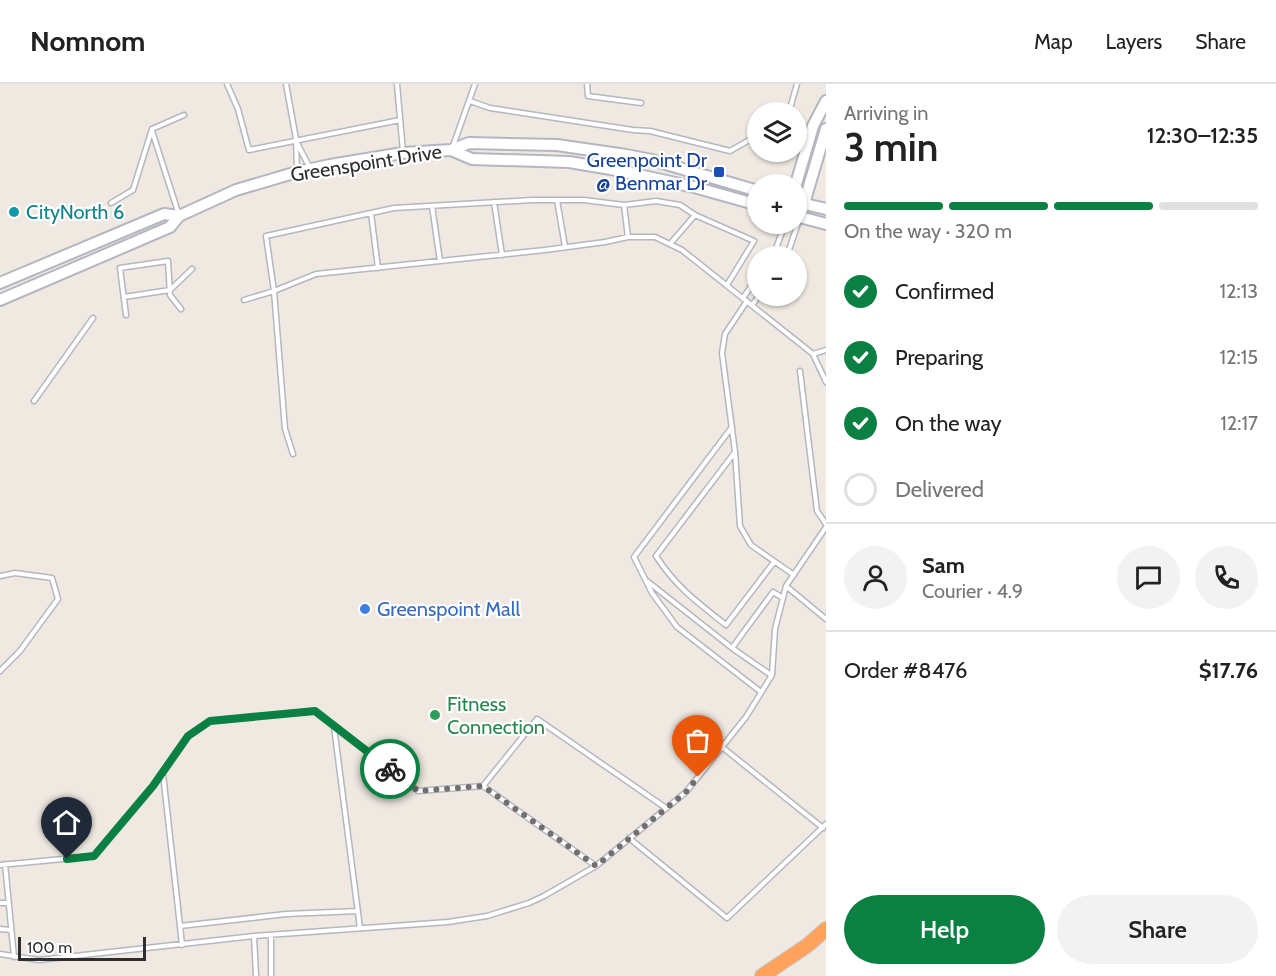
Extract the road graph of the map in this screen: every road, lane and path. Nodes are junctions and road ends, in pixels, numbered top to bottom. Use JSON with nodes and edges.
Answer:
{"nodes":[{"id":1,"x":227,"y":84,"type":"edge"},
{"id":2,"x":286,"y":84,"type":"edge"},
{"id":3,"x":397,"y":84,"type":"edge"},
{"id":4,"x":475,"y":84,"type":"edge"},
{"id":5,"x":587,"y":84,"type":"edge"},
{"id":6,"x":797,"y":84,"type":"edge"},
{"id":7,"x":470,"y":101,"type":"junction"},
{"id":8,"x":792,"y":102,"type":"edge"},
{"id":9,"x":641,"y":103,"type":"dead end"},
{"id":10,"x":826,"y":103,"type":"edge"},
{"id":11,"x":184,"y":115,"type":"dead end"},
{"id":12,"x":400,"y":120,"type":"junction"},
{"id":13,"x":826,"y":128,"type":"edge"},
{"id":14,"x":152,"y":129,"type":"junction"},
{"id":15,"x":807,"y":136,"type":"edge"},
{"id":16,"x":296,"y":139,"type":"junction"},
{"id":17,"x":747,"y":141,"type":"edge"},
{"id":18,"x":451,"y":150,"type":"junction"},
{"id":19,"x":403,"y":153,"type":"junction"},
{"id":20,"x":310,"y":169,"type":"junction"},
{"id":21,"x":297,"y":172,"type":"junction"},
{"id":22,"x":807,"y":185,"type":"edge"},
{"id":23,"x":747,"y":188,"type":"edge"},
{"id":24,"x":557,"y":200,"type":"junction"},
{"id":25,"x":494,"y":202,"type":"junction"},
{"id":26,"x":747,"y":202,"type":"edge"},
{"id":27,"x":111,"y":203,"type":"dead end"},
{"id":28,"x":624,"y":204,"type":"junction"},
{"id":29,"x":807,"y":204,"type":"edge"},
{"id":30,"x":432,"y":206,"type":"junction"},
{"id":31,"x":826,"y":209,"type":"edge"},
{"id":32,"x":371,"y":213,"type":"junction"},
{"id":33,"x":695,"y":215,"type":"junction"},
{"id":34,"x":179,"y":216,"type":"junction"},
{"id":35,"x":807,"y":219,"type":"edge"},
{"id":36,"x":826,"y":224,"type":"edge"},
{"id":37,"x":628,"y":237,"type":"junction"},
{"id":38,"x":670,"y":244,"type":"junction"},
{"id":39,"x":565,"y":247,"type":"junction"},
{"id":40,"x":502,"y":255,"type":"junction"},
{"id":41,"x":440,"y":261,"type":"junction"},
{"id":42,"x":378,"y":268,"type":"junction"},
{"id":43,"x":192,"y":269,"type":"dead end"},
{"id":44,"x":0,"y":283,"type":"edge"},
{"id":45,"x":727,"y":285,"type":"junction"},
{"id":46,"x":170,"y":290,"type":"junction"},
{"id":47,"x":274,"y":291,"type":"junction"},
{"id":48,"x":747,"y":295,"type":"edge"},
{"id":49,"x":124,"y":297,"type":"junction"},
{"id":50,"x":745,"y":299,"type":"junction"},
{"id":51,"x":0,"y":300,"type":"edge"},
{"id":52,"x":244,"y":300,"type":"dead end"},
{"id":53,"x":754,"y":306,"type":"edge"},
{"id":54,"x":181,"y":309,"type":"dead end"},
{"id":55,"x":126,"y":315,"type":"dead end"},
{"id":56,"x":93,"y":318,"type":"dead end"},
{"id":57,"x":826,"y":350,"type":"edge"},
{"id":58,"x":813,"y":354,"type":"junction"},
{"id":59,"x":800,"y":371,"type":"dead end"},
{"id":60,"x":826,"y":382,"type":"edge"},
{"id":61,"x":34,"y":401,"type":"dead end"},
{"id":62,"x":732,"y":428,"type":"junction"},
{"id":63,"x":735,"y":452,"type":"junction"},
{"id":64,"x":293,"y":454,"type":"dead end"},
{"id":65,"x":826,"y":525,"type":"edge"},
{"id":66,"x":774,"y":562,"type":"junction"},
{"id":67,"x":794,"y":575,"type":"junction"},
{"id":68,"x":0,"y":576,"type":"edge"},
{"id":69,"x":645,"y":579,"type":"junction"},
{"id":70,"x":786,"y":586,"type":"junction"},
{"id":71,"x":783,"y":598,"type":"junction"},
{"id":72,"x":826,"y":619,"type":"edge"},
{"id":73,"x":732,"y":648,"type":"junction"},
{"id":74,"x":0,"y":671,"type":"edge"},
{"id":75,"x":772,"y":675,"type":"junction"},
{"id":76,"x":761,"y":692,"type":"junction"},
{"id":77,"x":334,"y":725,"type":"junction"},
{"id":78,"x":722,"y":747,"type":"junction"},
{"id":79,"x":162,"y":773,"type":"junction"},
{"id":80,"x":483,"y":786,"type":"junction"},
{"id":81,"x":666,"y":808,"type":"junction"},
{"id":82,"x":824,"y":826,"type":"edge"},
{"id":83,"x":629,"y":838,"type":"junction"},
{"id":84,"x":2,"y":865,"type":"edge"},
{"id":85,"x":596,"y":866,"type":"junction"},
{"id":86,"x":0,"y":903,"type":"edge"},
{"id":87,"x":9,"y":903,"type":"junction"},
{"id":88,"x":358,"y":911,"type":"junction"},
{"id":89,"x":180,"y":926,"type":"junction"},
{"id":90,"x":0,"y":928,"type":"edge"},
{"id":91,"x":360,"y":928,"type":"junction"},
{"id":92,"x":826,"y":929,"type":"edge"},
{"id":93,"x":11,"y":930,"type":"junction"},
{"id":94,"x":271,"y":935,"type":"junction"},
{"id":95,"x":254,"y":936,"type":"junction"},
{"id":96,"x":182,"y":945,"type":"junction"},
{"id":97,"x":0,"y":954,"type":"edge"},
{"id":98,"x":14,"y":957,"type":"junction"},
{"id":99,"x":256,"y":976,"type":"edge"},
{"id":100,"x":271,"y":976,"type":"edge"},
{"id":101,"x":762,"y":976,"type":"edge"}],
"edges":[{"from":1,"to":16,"type":"lane"},
{"from":2,"to":16,"type":"lane"},
{"from":3,"to":12,"type":"lane"},
{"from":4,"to":7,"type":"lane"},
{"from":5,"to":9,"type":"lane"},
{"from":6,"to":8,"type":"lane"},
{"from":7,"to":17,"type":"lane"},
{"from":7,"to":18,"type":"lane"},
{"from":10,"to":13,"type":"street"},
{"from":10,"to":15,"type":"street"},
{"from":11,"to":14,"type":"lane"},
{"from":12,"to":16,"type":"lane"},
{"from":12,"to":19,"type":"lane"},
{"from":13,"to":22,"type":"street"},
{"from":14,"to":27,"type":"lane"},
{"from":14,"to":34,"type":"lane"},
{"from":16,"to":20,"type":"lane"},
{"from":16,"to":21,"type":"lane"},
{"from":18,"to":19,"type":"street","name":"Greenspoint Drive"},
{"from":18,"to":23,"type":"street","name":"Greenspoint Drive"},
{"from":18,"to":26,"type":"street","name":"Greenspoint Drive"},
{"from":19,"to":20,"type":"street","name":"Greenspoint Drive"},
{"from":20,"to":21,"type":"street","name":"Greenspoint Drive"},
{"from":21,"to":34,"type":"street","name":"Greenspoint Drive"},
{"from":24,"to":25,"type":"lane"},
{"from":24,"to":28,"type":"lane"},
{"from":24,"to":39,"type":"lane"},
{"from":25,"to":30,"type":"lane"},
{"from":25,"to":40,"type":"lane"},
{"from":28,"to":33,"type":"lane"},
{"from":28,"to":37,"type":"lane"},
{"from":29,"to":31,"type":"street"},
{"from":30,"to":32,"type":"lane"},
{"from":30,"to":41,"type":"lane"},
{"from":32,"to":42,"type":"lane"},
{"from":32,"to":47,"type":"lane"},
{"from":33,"to":38,"type":"lane"},
{"from":33,"to":45,"type":"lane"},
{"from":34,"to":44,"type":"street","name":"Greenspoint Drive"},
{"from":34,"to":51,"type":"street","name":"Greenspoint Drive"},
{"from":35,"to":36,"type":"street"},
{"from":37,"to":38,"type":"lane"},
{"from":37,"to":39,"type":"lane"},
{"from":38,"to":45,"type":"lane"},
{"from":39,"to":40,"type":"lane"},
{"from":40,"to":41,"type":"lane"},
{"from":41,"to":42,"type":"lane"},
{"from":42,"to":47,"type":"lane"},
{"from":43,"to":46,"type":"lane"},
{"from":45,"to":50,"type":"lane"},
{"from":46,"to":49,"type":"lane"},
{"from":46,"to":49,"type":"lane"},
{"from":46,"to":54,"type":"lane"},
{"from":47,"to":52,"type":"lane"},
{"from":47,"to":64,"type":"lane"},
{"from":48,"to":50,"type":"lane"},
{"from":49,"to":55,"type":"lane"},
{"from":50,"to":62,"type":"lane"},
{"from":53,"to":58,"type":"lane"},
{"from":56,"to":61,"type":"lane"},
{"from":57,"to":58,"type":"lane"},
{"from":58,"to":60,"type":"lane"},
{"from":59,"to":65,"type":"lane"},
{"from":62,"to":63,"type":"lane"},
{"from":62,"to":69,"type":"lane"},
{"from":63,"to":66,"type":"lane"},
{"from":63,"to":66,"type":"lane"},
{"from":65,"to":67,"type":"lane"},
{"from":66,"to":67,"type":"lane"},
{"from":67,"to":70,"type":"lane"},
{"from":68,"to":74,"type":"lane"},
{"from":69,"to":73,"type":"lane"},
{"from":69,"to":76,"type":"lane"},
{"from":70,"to":71,"type":"lane"},
{"from":70,"to":72,"type":"lane"},
{"from":71,"to":73,"type":"lane"},
{"from":71,"to":75,"type":"lane"},
{"from":73,"to":75,"type":"lane"},
{"from":75,"to":76,"type":"lane"},
{"from":76,"to":78,"type":"lane"},
{"from":77,"to":79,"type":"lane"},
{"from":77,"to":80,"type":"lane"},
{"from":77,"to":88,"type":"lane"},
{"from":78,"to":81,"type":"lane"},
{"from":78,"to":82,"type":"lane"},
{"from":79,"to":84,"type":"lane"},
{"from":79,"to":89,"type":"lane"},
{"from":80,"to":81,"type":"lane"},
{"from":80,"to":85,"type":"lane"},
{"from":81,"to":83,"type":"lane"},
{"from":82,"to":83,"type":"lane"},
{"from":83,"to":85,"type":"lane"},
{"from":84,"to":87,"type":"lane"},
{"from":85,"to":91,"type":"lane"},
{"from":86,"to":87,"type":"lane"},
{"from":87,"to":93,"type":"lane"},
{"from":88,"to":89,"type":"lane"},
{"from":88,"to":91,"type":"lane"},
{"from":89,"to":96,"type":"lane"},
{"from":90,"to":93,"type":"lane"},
{"from":91,"to":94,"type":"lane"},
{"from":92,"to":101,"type":"highway"},
{"from":93,"to":98,"type":"lane"},
{"from":94,"to":95,"type":"lane"},
{"from":94,"to":100,"type":"lane"},
{"from":95,"to":96,"type":"lane"},
{"from":95,"to":99,"type":"lane"},
{"from":96,"to":98,"type":"lane"},
{"from":97,"to":98,"type":"lane"}]}
